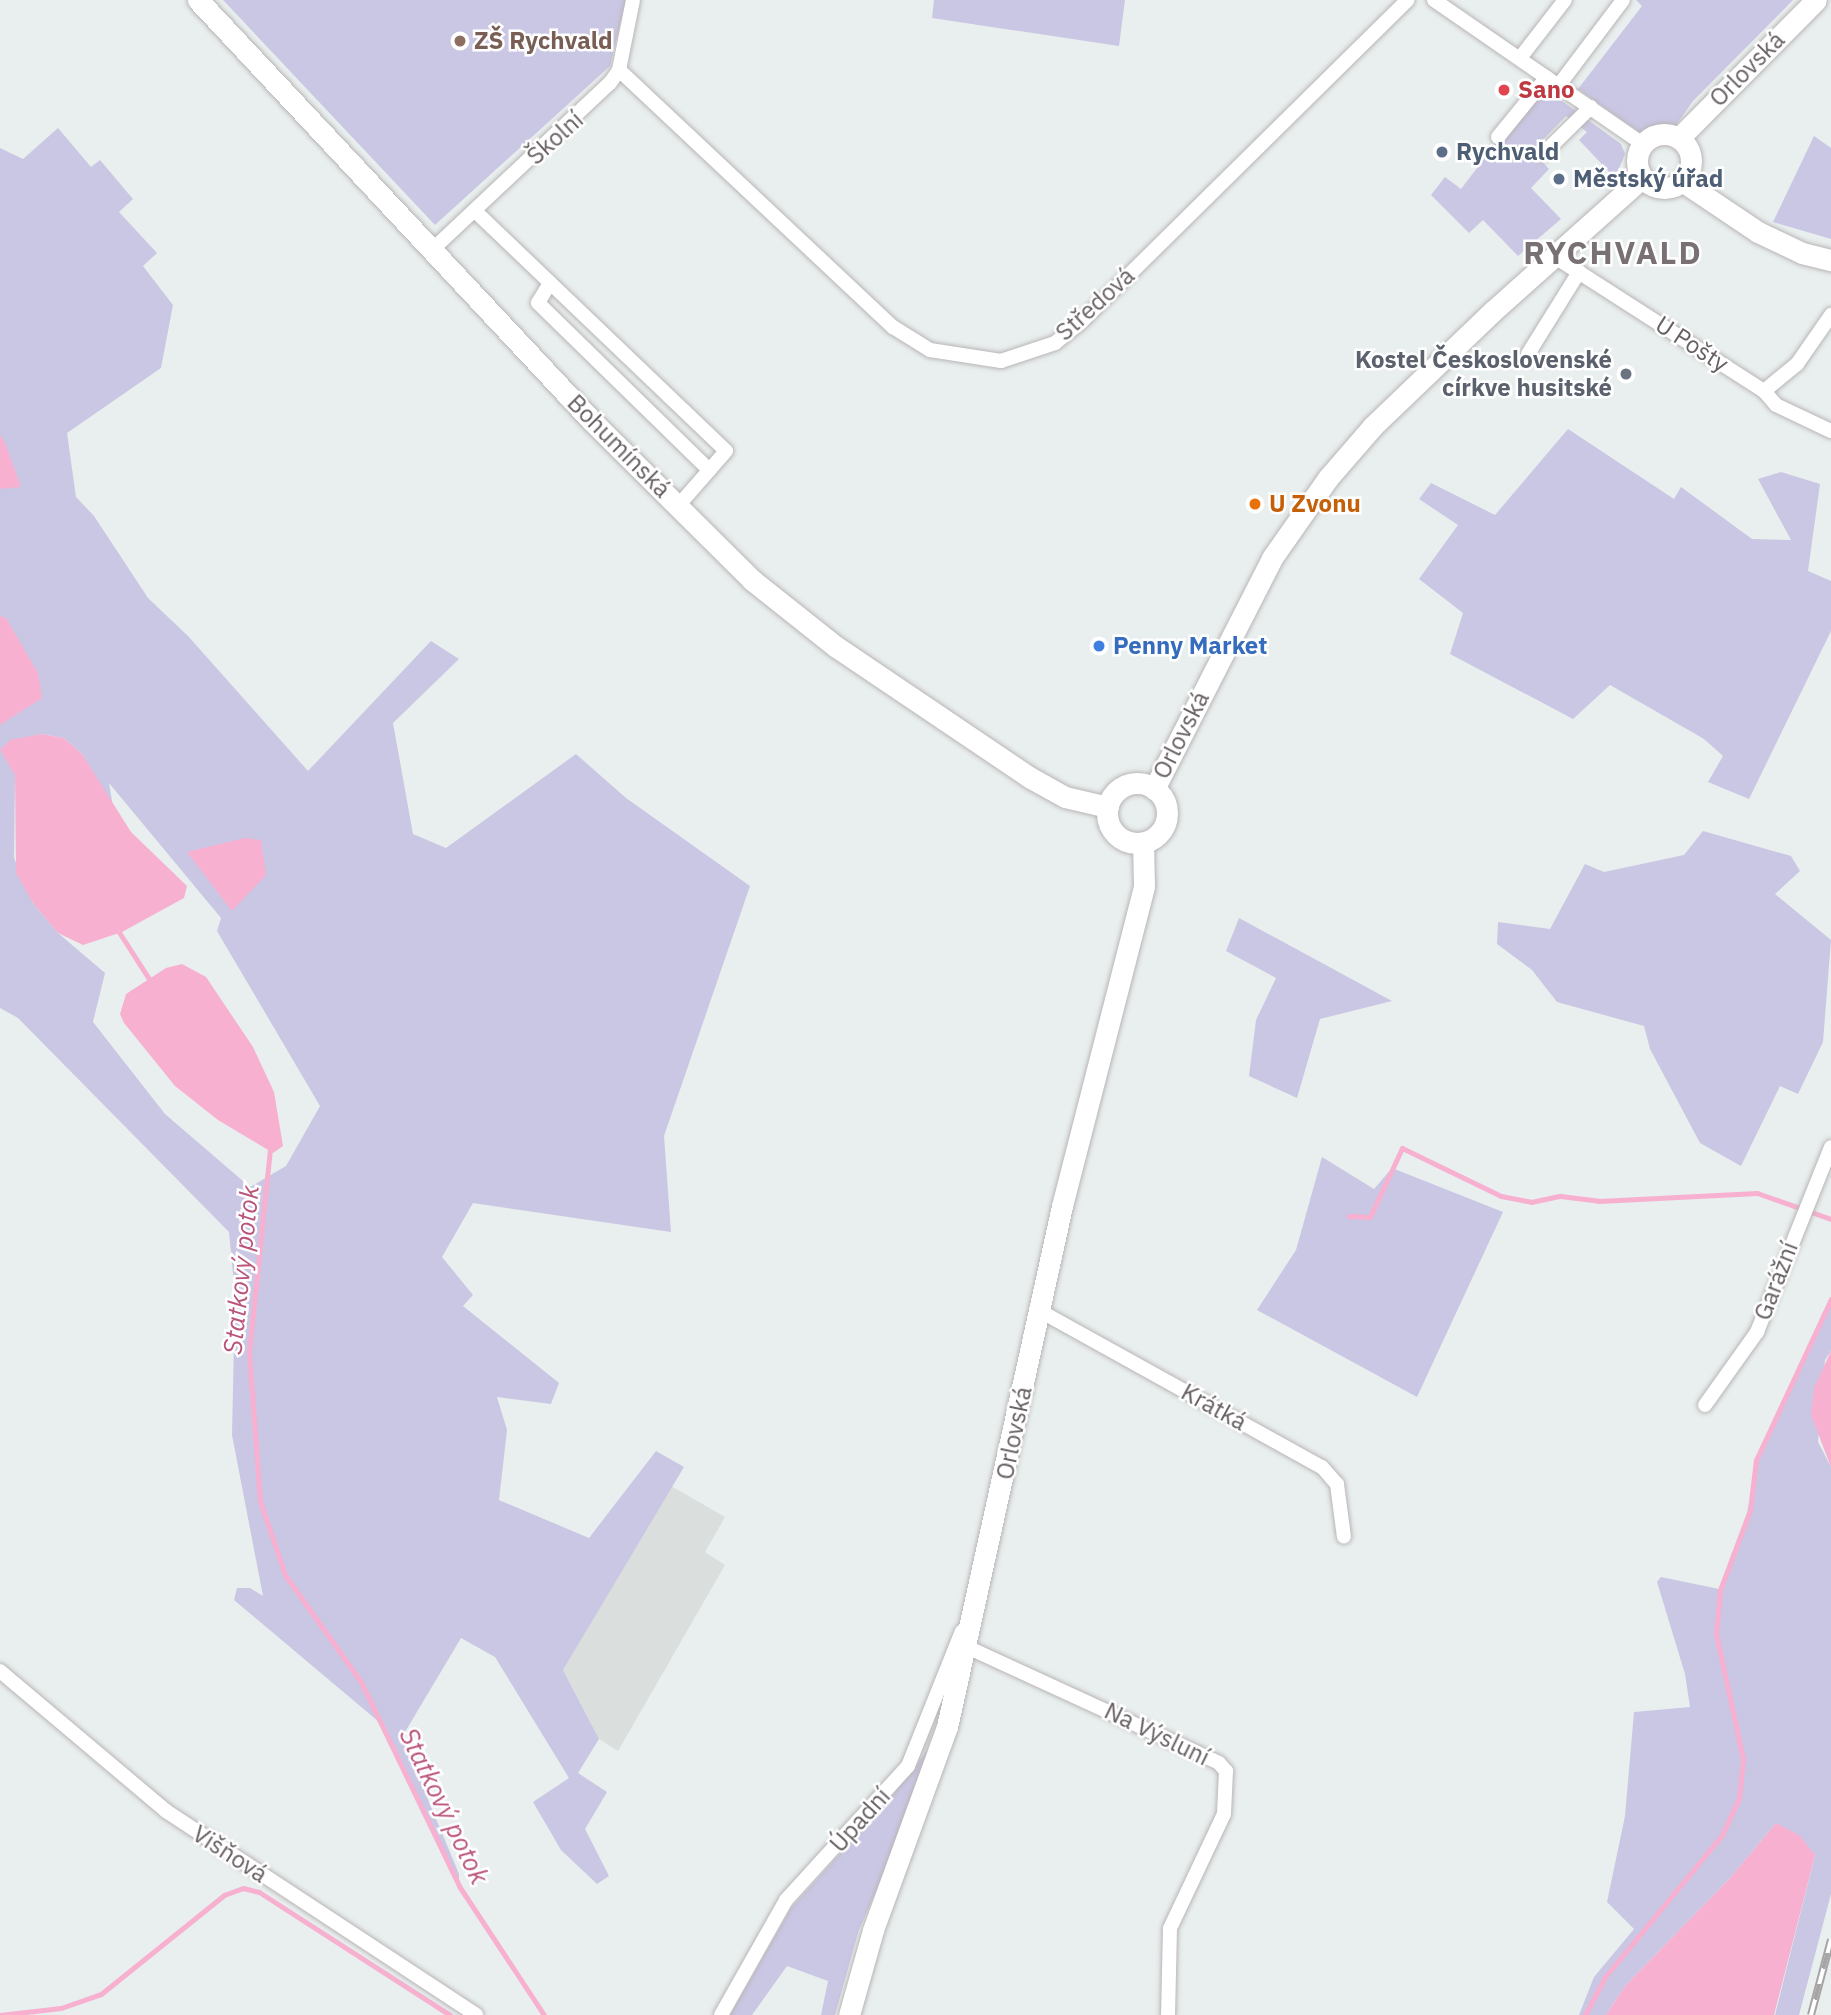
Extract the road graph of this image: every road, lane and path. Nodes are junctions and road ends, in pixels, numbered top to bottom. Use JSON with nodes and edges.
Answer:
{"nodes":[{"id":1,"x":198,"y":0,"type":"edge"},
{"id":2,"x":633,"y":0,"type":"edge"},
{"id":3,"x":1407,"y":0,"type":"edge"},
{"id":4,"x":1434,"y":0,"type":"edge"},
{"id":5,"x":1565,"y":0,"type":"edge"},
{"id":6,"x":1623,"y":0,"type":"edge"},
{"id":7,"x":1816,"y":0,"type":"edge"},
{"id":8,"x":1520,"y":58,"type":"junction"},
{"id":9,"x":619,"y":70,"type":"junction"},
{"id":10,"x":1553,"y":81,"type":"junction"},
{"id":11,"x":1591,"y":107,"type":"junction"},
{"id":12,"x":1498,"y":137,"type":"dead end"},
{"id":13,"x":1679,"y":138,"type":"junction"},
{"id":14,"x":1643,"y":144,"type":"junction"},
{"id":15,"x":1544,"y":155,"type":"dead end"},
{"id":16,"x":1642,"y":178,"type":"junction"},
{"id":17,"x":1682,"y":181,"type":"junction"},
{"id":18,"x":475,"y":211,"type":"junction"},
{"id":19,"x":433,"y":249,"type":"junction"},
{"id":20,"x":1552,"y":255,"type":"junction"},
{"id":21,"x":1831,"y":260,"type":"edge"},
{"id":22,"x":1579,"y":272,"type":"junction"},
{"id":23,"x":550,"y":283,"type":"junction"},
{"id":24,"x":1831,"y":315,"type":"edge"},
{"id":25,"x":1528,"y":354,"type":"dead end"},
{"id":26,"x":1764,"y":391,"type":"junction"},
{"id":27,"x":1831,"y":431,"type":"edge"},
{"id":28,"x":709,"y":470,"type":"junction"},
{"id":29,"x":678,"y":506,"type":"junction"},
{"id":30,"x":1154,"y":789,"type":"junction"},
{"id":31,"x":1108,"y":807,"type":"junction"},
{"id":32,"x":1143,"y":843,"type":"junction"},
{"id":33,"x":1831,"y":1147,"type":"edge"},
{"id":34,"x":1040,"y":1311,"type":"junction"},
{"id":35,"x":1705,"y":1405,"type":"dead end"},
{"id":36,"x":1344,"y":1537,"type":"dead end"},
{"id":37,"x":975,"y":1613,"type":"junction"},
{"id":38,"x":968,"y":1647,"type":"junction"},
{"id":39,"x":0,"y":1671,"type":"edge"},
{"id":40,"x":476,"y":2015,"type":"edge"},
{"id":41,"x":721,"y":2015,"type":"edge"},
{"id":42,"x":849,"y":2015,"type":"edge"},
{"id":43,"x":1168,"y":2015,"type":"edge"}],
"edges":[{"from":1,"to":19,"type":"main road","name":"Bohumínská"},
{"from":2,"to":9,"type":"street","name":"Školní"},
{"from":3,"to":9,"type":"street","name":"Středová"},
{"from":4,"to":8,"type":"street"},
{"from":5,"to":8,"type":"street"},
{"from":6,"to":10,"type":"street"},
{"from":7,"to":13,"type":"main road","name":"Orlovská"},
{"from":8,"to":10,"type":"street"},
{"from":9,"to":18,"type":"street","name":"Školní"},
{"from":10,"to":11,"type":"street"},
{"from":10,"to":12,"type":"street"},
{"from":11,"to":14,"type":"street"},
{"from":11,"to":15,"type":"street"},
{"from":13,"to":14,"type":"main road"},
{"from":13,"to":17,"type":"main road"},
{"from":14,"to":16,"type":"main road"},
{"from":16,"to":17,"type":"main road"},
{"from":16,"to":20,"type":"main road","name":"Orlovská"},
{"from":17,"to":21,"type":"main road"},
{"from":18,"to":19,"type":"street","name":"Školní"},
{"from":18,"to":23,"type":"street"},
{"from":19,"to":29,"type":"main road","name":"Bohumínská"},
{"from":20,"to":22,"type":"street","name":"U Pošty"},
{"from":20,"to":30,"type":"main road","name":"Orlovská"},
{"from":22,"to":25,"type":"street"},
{"from":22,"to":26,"type":"street","name":"U Pošty"},
{"from":23,"to":28,"type":"street"},
{"from":23,"to":28,"type":"street"},
{"from":24,"to":26,"type":"street"},
{"from":26,"to":27,"type":"street","name":"U Pošty"},
{"from":28,"to":29,"type":"street"},
{"from":29,"to":31,"type":"main road","name":"Bohumínská"},
{"from":30,"to":31,"type":"main road"},
{"from":30,"to":32,"type":"main road"},
{"from":31,"to":32,"type":"main road"},
{"from":32,"to":34,"type":"main road","name":"Orlovská"},
{"from":33,"to":35,"type":"street","name":"Garážní"},
{"from":34,"to":36,"type":"street","name":"Krátká"},
{"from":34,"to":37,"type":"main road","name":"Orlovská"},
{"from":37,"to":38,"type":"main road","name":"Orlovská"},
{"from":37,"to":41,"type":"street","name":"Úpadní"},
{"from":38,"to":42,"type":"main road","name":"Orlovská"},
{"from":38,"to":43,"type":"street","name":"Na Výsluní"},
{"from":39,"to":40,"type":"street","name":"Višňová"}]}
